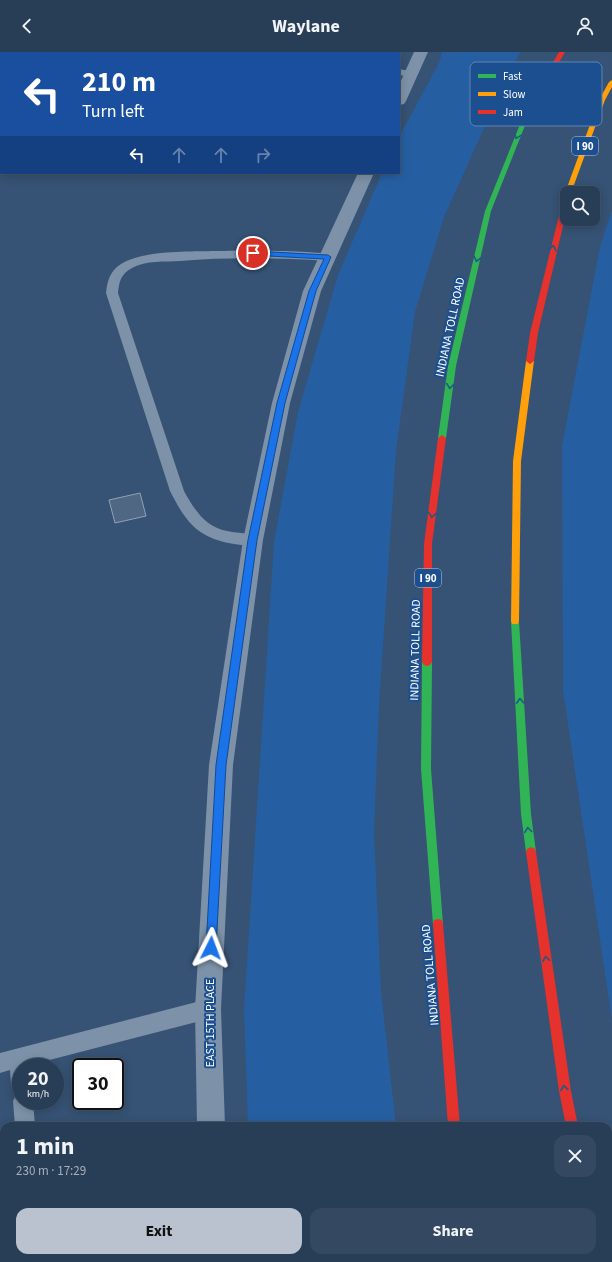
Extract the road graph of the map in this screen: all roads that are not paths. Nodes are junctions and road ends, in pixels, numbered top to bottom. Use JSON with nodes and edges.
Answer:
{"nodes":[{"id":1,"x":421,"y":52,"type":"edge"},
{"id":2,"x":562,"y":52,"type":"edge"},
{"id":3,"x":556,"y":62,"type":"edge"},
{"id":4,"x":405,"y":73,"type":"edge"},
{"id":5,"x":612,"y":82,"type":"edge"},
{"id":6,"x":612,"y":91,"type":"edge"},
{"id":7,"x":400,"y":96,"type":"edge"},
{"id":8,"x":602,"y":100,"type":"joint"},
{"id":9,"x":520,"y":126,"type":"edge"},
{"id":10,"x":592,"y":126,"type":"edge"},
{"id":11,"x":366,"y":174,"type":"edge"},
{"id":12,"x":570,"y":186,"type":"edge"},
{"id":13,"x":560,"y":223,"type":"edge"},
{"id":14,"x":328,"y":257,"type":"junction"},
{"id":15,"x":253,"y":540,"type":"junction"},
{"id":16,"x":208,"y":1009,"type":"junction"},
{"id":17,"x":9,"y":1060,"type":"edge"},
{"id":18,"x":23,"y":1110,"type":"edge"},
{"id":19,"x":25,"y":1122,"type":"edge"},
{"id":20,"x":211,"y":1122,"type":"edge"},
{"id":21,"x":454,"y":1122,"type":"edge"},
{"id":22,"x":571,"y":1122,"type":"edge"}],
"edges":[{"from":1,"to":4,"type":"street"},
{"from":2,"to":3,"type":"highway","name":"INDIANA TOLL ROAD","number":"I 90","one_way":true},
{"from":4,"to":7,"type":"street"},
{"from":5,"to":8,"type":"highway","number":"I 90"},
{"from":6,"to":8,"type":"highway"},
{"from":9,"to":21,"type":"highway","name":"INDIANA TOLL ROAD","number":"I 90","one_way":true},
{"from":10,"to":12,"type":"highway","number":"I 90"},
{"from":11,"to":14,"type":"street","name":"EAST 15TH PLACE"},
{"from":22,"to":13,"type":"highway","number":"I 90","one_way":true},
{"from":14,"to":15,"type":"street","name":"EAST 15TH PLACE"},
{"from":14,"to":15,"type":"lane"},
{"from":15,"to":16,"type":"street","name":"EAST 15TH PLACE"},
{"from":16,"to":17,"type":"lane"},
{"from":16,"to":20,"type":"street","name":"EAST 15TH PLACE"},
{"from":18,"to":19,"type":"lane"}]}
